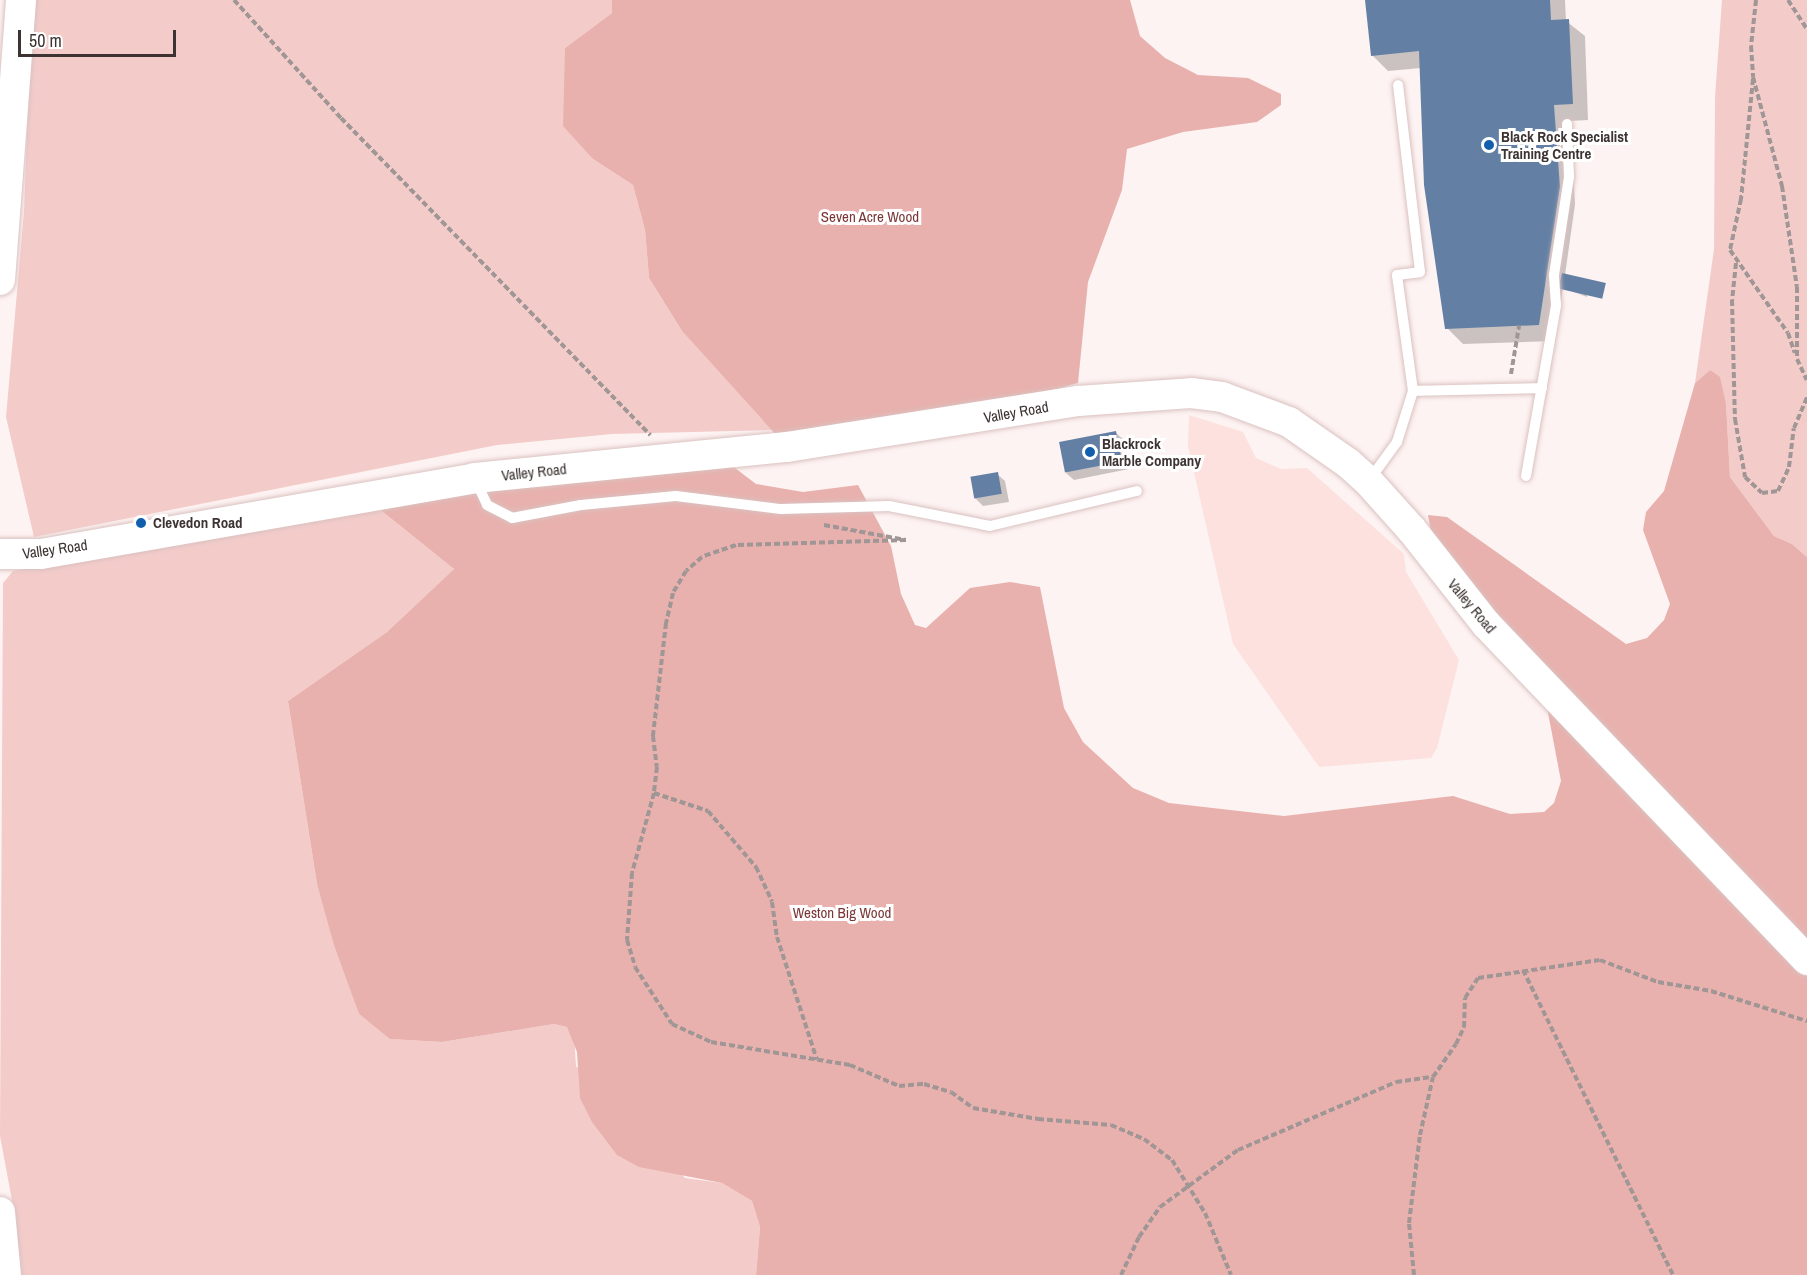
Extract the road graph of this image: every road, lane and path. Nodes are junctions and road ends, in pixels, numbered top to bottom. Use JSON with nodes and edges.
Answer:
{"nodes":[{"id":1,"x":21,"y":0,"type":"edge"},
{"id":2,"x":234,"y":0,"type":"edge"},
{"id":3,"x":1756,"y":0,"type":"edge"},
{"id":4,"x":1788,"y":0,"type":"edge"},
{"id":5,"x":1807,"y":29,"type":"edge"},
{"id":6,"x":1753,"y":78,"type":"junction"},
{"id":7,"x":1398,"y":85,"type":"dead end"},
{"id":8,"x":1567,"y":124,"type":"dead end"},
{"id":9,"x":1736,"y":263,"type":"junction"},
{"id":10,"x":0,"y":280,"type":"edge"},
{"id":11,"x":1519,"y":326,"type":"dead end"},
{"id":12,"x":1797,"y":360,"type":"junction"},
{"id":13,"x":1807,"y":380,"type":"edge"},
{"id":14,"x":1508,"y":387,"type":"junction"},
{"id":15,"x":1542,"y":388,"type":"junction"},
{"id":16,"x":1413,"y":391,"type":"junction"},
{"id":17,"x":1807,"y":397,"type":"edge"},
{"id":18,"x":671,"y":457,"type":"junction"},
{"id":19,"x":1527,"y":476,"type":"dead end"},
{"id":20,"x":475,"y":478,"type":"junction"},
{"id":21,"x":1368,"y":482,"type":"junction"},
{"id":22,"x":1137,"y":491,"type":"dead end"},
{"id":23,"x":814,"y":523,"type":"dead end"},
{"id":24,"x":0,"y":554,"type":"edge"},
{"id":25,"x":654,"y":793,"type":"junction"},
{"id":26,"x":1807,"y":960,"type":"edge"},
{"id":27,"x":1523,"y":970,"type":"junction"},
{"id":28,"x":1807,"y":1021,"type":"edge"},
{"id":29,"x":817,"y":1060,"type":"junction"},
{"id":30,"x":1433,"y":1077,"type":"junction"},
{"id":31,"x":1188,"y":1185,"type":"junction"},
{"id":32,"x":0,"y":1212,"type":"edge"},
{"id":33,"x":6,"y":1275,"type":"edge"},
{"id":34,"x":1121,"y":1275,"type":"edge"},
{"id":35,"x":1231,"y":1275,"type":"edge"},
{"id":36,"x":1414,"y":1275,"type":"edge"},
{"id":37,"x":1673,"y":1275,"type":"edge"}],
"edges":[{"from":1,"to":10,"type":"street"},
{"from":2,"to":18,"type":"path"},
{"from":3,"to":6,"type":"path"},
{"from":4,"to":5,"type":"path"},
{"from":6,"to":9,"type":"path"},
{"from":6,"to":12,"type":"path"},
{"from":7,"to":16,"type":"lane"},
{"from":8,"to":15,"type":"lane"},
{"from":9,"to":12,"type":"path"},
{"from":9,"to":17,"type":"path"},
{"from":11,"to":14,"type":"path"},
{"from":12,"to":13,"type":"path"},
{"from":14,"to":15,"type":"lane"},
{"from":14,"to":16,"type":"lane"},
{"from":15,"to":19,"type":"lane"},
{"from":16,"to":21,"type":"lane"},
{"from":18,"to":20,"type":"street","name":"Valley Road"},
{"from":18,"to":21,"type":"street","name":"Valley Road"},
{"from":20,"to":22,"type":"lane"},
{"from":20,"to":24,"type":"street","name":"Valley Road"},
{"from":21,"to":26,"type":"street","name":"Valley Road"},
{"from":23,"to":25,"type":"path"},
{"from":25,"to":29,"type":"path"},
{"from":25,"to":29,"type":"path"},
{"from":27,"to":28,"type":"path"},
{"from":27,"to":30,"type":"path"},
{"from":27,"to":37,"type":"path"},
{"from":29,"to":31,"type":"path"},
{"from":30,"to":31,"type":"path"},
{"from":30,"to":36,"type":"path"},
{"from":31,"to":34,"type":"path"},
{"from":31,"to":35,"type":"path"},
{"from":32,"to":33,"type":"street"}]}
